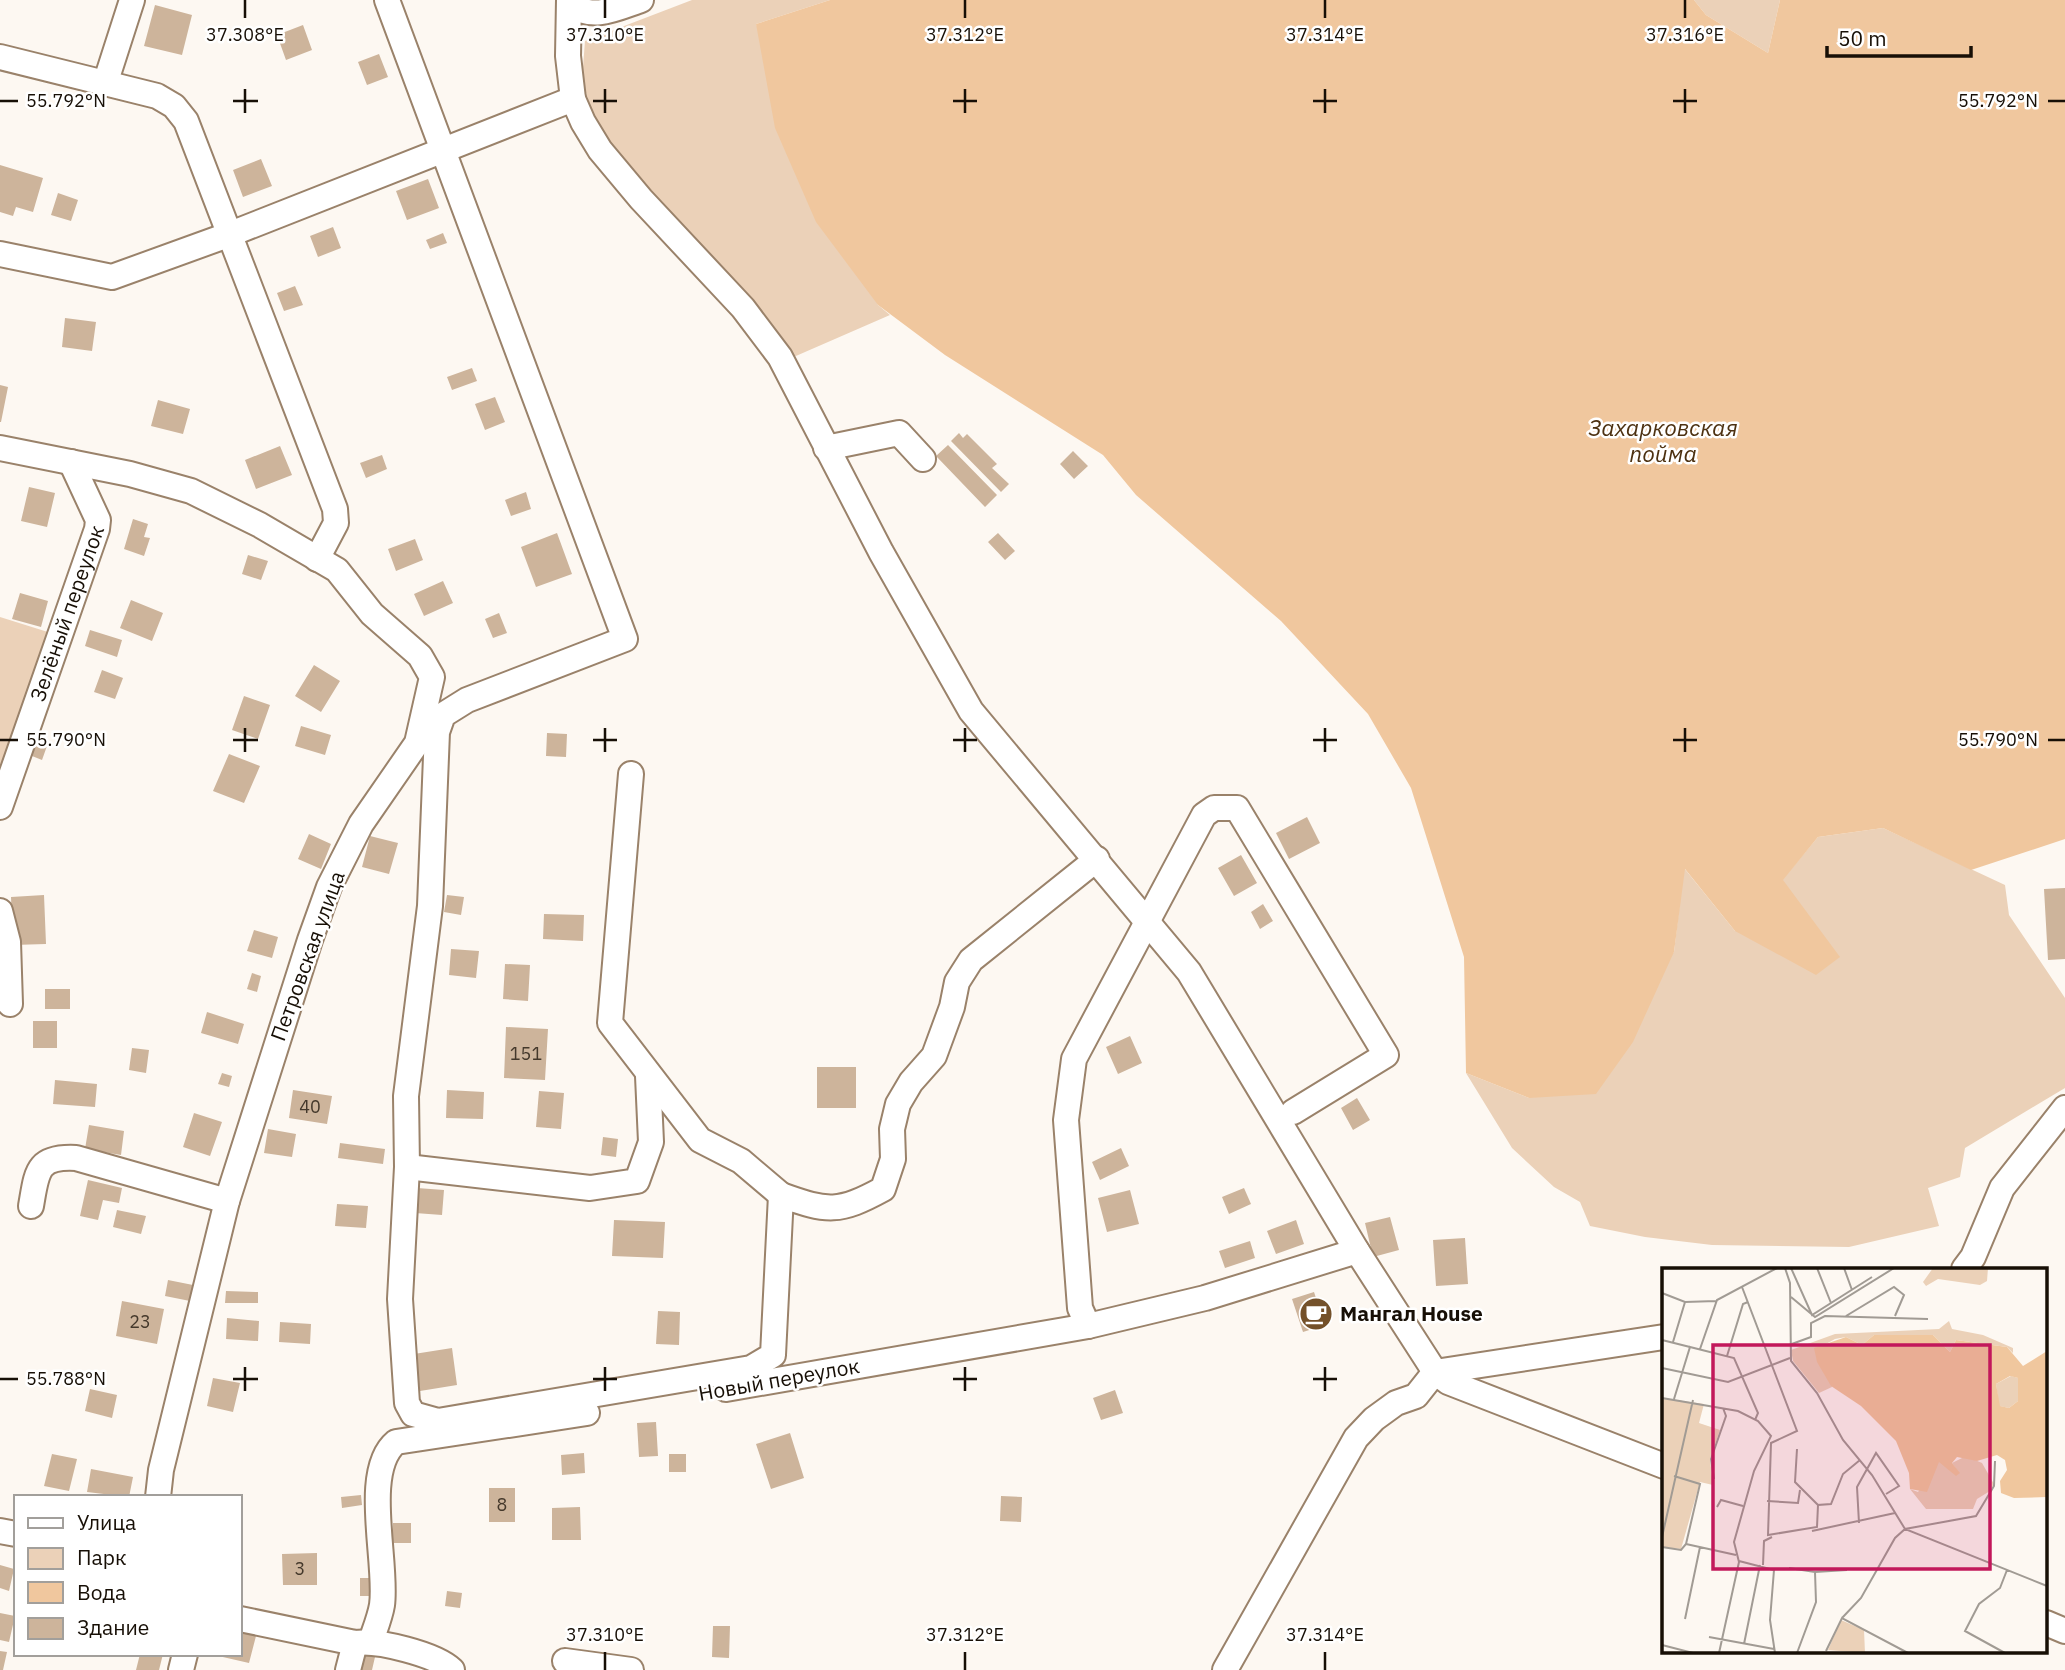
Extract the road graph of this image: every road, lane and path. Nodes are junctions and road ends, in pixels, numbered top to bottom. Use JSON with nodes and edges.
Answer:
{"nodes":[{"id":1,"x":132,"y":0,"type":"edge"},
{"id":2,"x":387,"y":0,"type":"edge"},
{"id":3,"x":641,"y":0,"type":"edge"},
{"id":4,"x":569,"y":2,"type":"edge"},
{"id":5,"x":0,"y":57,"type":"edge"},
{"id":6,"x":106,"y":84,"type":"junction"},
{"id":7,"x":573,"y":99,"type":"junction"},
{"id":8,"x":444,"y":150,"type":"junction"},
{"id":9,"x":228,"y":235,"type":"junction"},
{"id":10,"x":0,"y":254,"type":"edge"},
{"id":11,"x":0,"y":448,"type":"edge"},
{"id":12,"x":825,"y":448,"type":"junction"},
{"id":13,"x":923,"y":459,"type":"dead end"},
{"id":14,"x":71,"y":462,"type":"junction"},
{"id":15,"x":317,"y":559,"type":"junction"},
{"id":16,"x":432,"y":677,"type":"junction"},
{"id":17,"x":467,"y":700,"type":"junction"},
{"id":18,"x":631,"y":774,"type":"dead end"},
{"id":19,"x":0,"y":807,"type":"edge"},
{"id":20,"x":1097,"y":859,"type":"junction"},
{"id":21,"x":0,"y":911,"type":"edge"},
{"id":22,"x":1147,"y":920,"type":"junction"},
{"id":23,"x":10,"y":1004,"type":"dead end"},
{"id":24,"x":648,"y":1076,"type":"junction"},
{"id":25,"x":2065,"y":1108,"type":"edge"},
{"id":26,"x":1293,"y":1112,"type":"dead end"},
{"id":27,"x":407,"y":1167,"type":"junction"},
{"id":28,"x":781,"y":1195,"type":"junction"},
{"id":29,"x":227,"y":1201,"type":"junction"},
{"id":30,"x":31,"y":1206,"type":"dead end"},
{"id":31,"x":1357,"y":1251,"type":"junction"},
{"id":32,"x":1965,"y":1268,"type":"edge"},
{"id":33,"x":1088,"y":1325,"type":"junction"},
{"id":34,"x":1662,"y":1337,"type":"edge"},
{"id":35,"x":1435,"y":1372,"type":"junction"},
{"id":36,"x":1662,"y":1465,"type":"edge"},
{"id":37,"x":158,"y":1495,"type":"edge"},
{"id":38,"x":242,"y":1619,"type":"edge"},
{"id":39,"x":2048,"y":1624,"type":"edge"},
{"id":40,"x":2065,"y":1631,"type":"edge"},
{"id":41,"x":363,"y":1642,"type":"junction"},
{"id":42,"x":565,"y":1661,"type":"dead end"},
{"id":43,"x":348,"y":1670,"type":"edge"},
{"id":44,"x":452,"y":1670,"type":"edge"},
{"id":45,"x":631,"y":1670,"type":"edge"},
{"id":46,"x":1226,"y":1670,"type":"edge"}],
"edges":[{"from":1,"to":6,"type":"street"},
{"from":2,"to":8,"type":"street"},
{"from":3,"to":4,"type":"street"},
{"from":4,"to":7,"type":"street"},
{"from":5,"to":6,"type":"street"},
{"from":6,"to":9,"type":"street"},
{"from":7,"to":8,"type":"street"},
{"from":7,"to":12,"type":"street"},
{"from":8,"to":9,"type":"street"},
{"from":8,"to":17,"type":"street"},
{"from":9,"to":10,"type":"street"},
{"from":9,"to":15,"type":"street"},
{"from":11,"to":14,"type":"street"},
{"from":12,"to":13,"type":"street"},
{"from":12,"to":20,"type":"street"},
{"from":14,"to":15,"type":"street"},
{"from":14,"to":19,"type":"street","name":"Зелёный переулок"},
{"from":15,"to":16,"type":"street"},
{"from":16,"to":17,"type":"street"},
{"from":16,"to":29,"type":"street","name":"Петровская улица"},
{"from":17,"to":27,"type":"street"},
{"from":18,"to":24,"type":"street"},
{"from":20,"to":22,"type":"street"},
{"from":20,"to":28,"type":"street"},
{"from":21,"to":23,"type":"street"},
{"from":22,"to":26,"type":"street"},
{"from":22,"to":31,"type":"street"},
{"from":22,"to":33,"type":"street"},
{"from":24,"to":27,"type":"street"},
{"from":24,"to":28,"type":"street"},
{"from":25,"to":32,"type":"street"},
{"from":27,"to":28,"type":"street"},
{"from":29,"to":30,"type":"street"},
{"from":29,"to":37,"type":"street","name":"Петровская улица"},
{"from":31,"to":33,"type":"street","name":"Новый переулок"},
{"from":31,"to":35,"type":"street"},
{"from":33,"to":41,"type":"street","name":"Новый переулок"},
{"from":34,"to":35,"type":"street"},
{"from":35,"to":36,"type":"street"},
{"from":35,"to":46,"type":"street"},
{"from":38,"to":41,"type":"street"},
{"from":39,"to":40,"type":"street"},
{"from":41,"to":43,"type":"street","name":"Новый переулок"},
{"from":41,"to":44,"type":"street"},
{"from":42,"to":45,"type":"street"}]}
